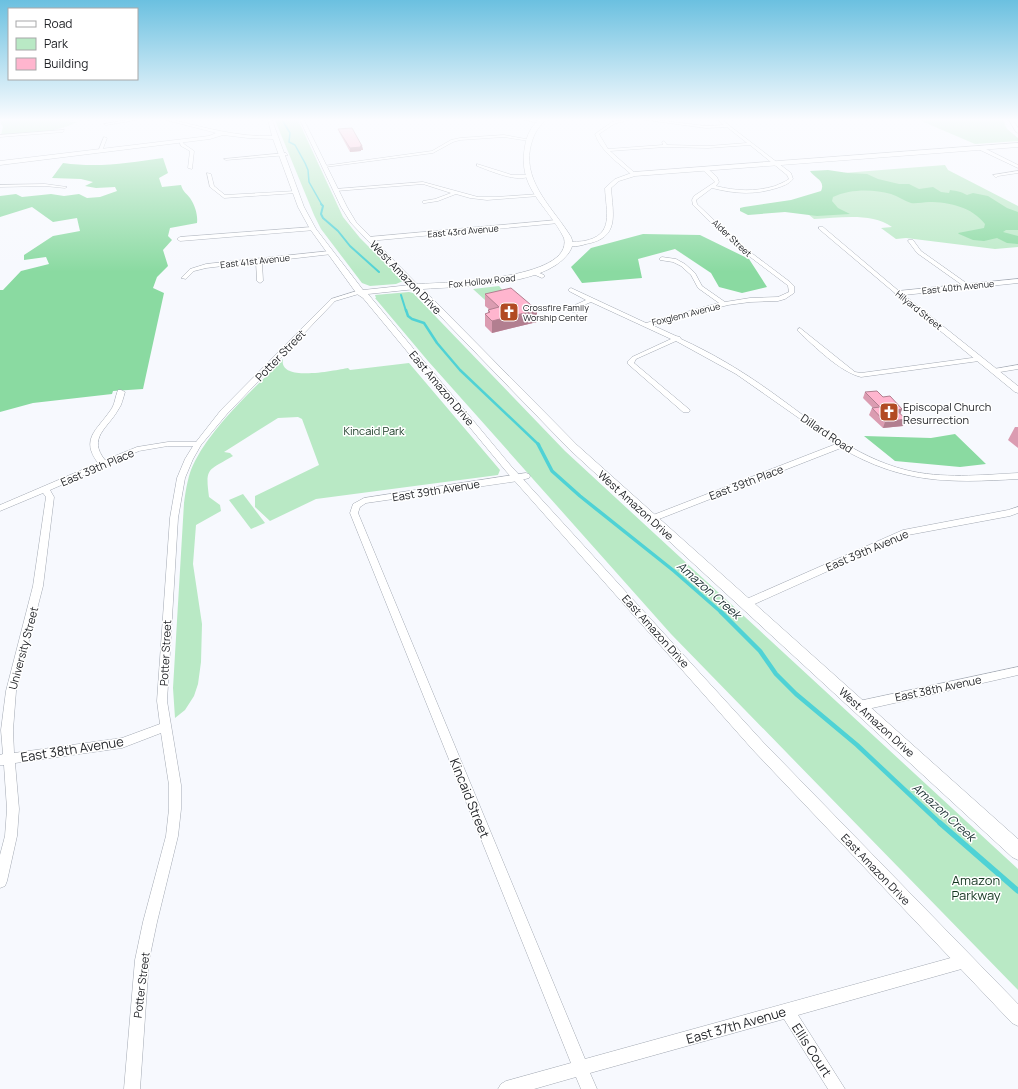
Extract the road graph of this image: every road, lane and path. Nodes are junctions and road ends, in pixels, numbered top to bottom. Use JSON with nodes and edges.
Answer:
{"nodes":[{"id":1,"x":289,"y":171,"type":"edge"},
{"id":2,"x":326,"y":171,"type":"edge"},
{"id":3,"x":496,"y":171,"type":"edge"},
{"id":4,"x":527,"y":171,"type":"edge"},
{"id":5,"x":630,"y":171,"type":"edge"},
{"id":6,"x":679,"y":171,"type":"edge"},
{"id":7,"x":707,"y":171,"type":"edge"},
{"id":8,"x":785,"y":171,"type":"edge"},
{"id":9,"x":1018,"y":172,"type":"edge"},
{"id":10,"x":210,"y":174,"type":"dead end"},
{"id":11,"x":634,"y":174,"type":"junction"},
{"id":12,"x":528,"y":176,"type":"junction"},
{"id":13,"x":996,"y":177,"type":"dead end"},
{"id":14,"x":0,"y":186,"type":"edge"},
{"id":15,"x":65,"y":187,"type":"dead end"},
{"id":16,"x":712,"y":188,"type":"junction"},
{"id":17,"x":336,"y":190,"type":"junction"},
{"id":18,"x":296,"y":192,"type":"junction"},
{"id":19,"x":457,"y":192,"type":"junction"},
{"id":20,"x":539,"y":195,"type":"junction"},
{"id":21,"x":425,"y":202,"type":"dead end"},
{"id":22,"x":557,"y":222,"type":"junction"},
{"id":23,"x":821,"y":228,"type":"dead end"},
{"id":24,"x":313,"y":229,"type":"junction"},
{"id":25,"x":180,"y":239,"type":"dead end"},
{"id":26,"x":369,"y":239,"type":"junction"},
{"id":27,"x":911,"y":240,"type":"dead end"},
{"id":28,"x":569,"y":244,"type":"junction"},
{"id":29,"x":330,"y":253,"type":"junction"},
{"id":30,"x":662,"y":259,"type":"dead end"},
{"id":31,"x":259,"y":260,"type":"junction"},
{"id":32,"x":190,"y":266,"type":"dead end"},
{"id":33,"x":200,"y":267,"type":"junction"},
{"id":34,"x":184,"y":278,"type":"dead end"},
{"id":35,"x":260,"y":281,"type":"dead end"},
{"id":36,"x":1018,"y":281,"type":"edge"},
{"id":37,"x":967,"y":286,"type":"junction"},
{"id":38,"x":416,"y":287,"type":"junction"},
{"id":39,"x":571,"y":290,"type":"dead end"},
{"id":40,"x":360,"y":292,"type":"junction"},
{"id":41,"x":898,"y":293,"type":"junction"},
{"id":42,"x":774,"y":299,"type":"joint"},
{"id":43,"x":591,"y":300,"type":"junction"},
{"id":44,"x":725,"y":305,"type":"junction"},
{"id":45,"x":575,"y":312,"type":"dead end"},
{"id":46,"x":648,"y":324,"type":"junction"},
{"id":47,"x":800,"y":330,"type":"dead end"},
{"id":48,"x":678,"y":338,"type":"junction"},
{"id":49,"x":979,"y":359,"type":"junction"},
{"id":50,"x":1018,"y":368,"type":"edge"},
{"id":51,"x":994,"y":371,"type":"junction"},
{"id":52,"x":1018,"y":390,"type":"edge"},
{"id":53,"x":121,"y":392,"type":"dead end"},
{"id":54,"x":686,"y":410,"type":"dead end"},
{"id":55,"x":198,"y":444,"type":"junction"},
{"id":56,"x":841,"y":445,"type":"junction"},
{"id":57,"x":103,"y":463,"type":"junction"},
{"id":58,"x":1014,"y":476,"type":"edge"},
{"id":59,"x":522,"y":477,"type":"junction"},
{"id":60,"x":1018,"y":484,"type":"edge"},
{"id":61,"x":45,"y":489,"type":"junction"},
{"id":62,"x":356,"y":506,"type":"joint"},
{"id":63,"x":0,"y":508,"type":"edge"},
{"id":64,"x":1018,"y":510,"type":"edge"},
{"id":65,"x":651,"y":519,"type":"junction"},
{"id":66,"x":746,"y":604,"type":"junction"},
{"id":67,"x":1018,"y":671,"type":"edge"},
{"id":68,"x":859,"y":706,"type":"junction"},
{"id":69,"x":165,"y":727,"type":"junction"},
{"id":70,"x":4,"y":759,"type":"edge"},
{"id":71,"x":1018,"y":851,"type":"edge"},
{"id":72,"x":0,"y":880,"type":"edge"},
{"id":73,"x":965,"y":961,"type":"junction"},
{"id":74,"x":787,"y":1011,"type":"junction"},
{"id":75,"x":1018,"y":1017,"type":"edge"},
{"id":76,"x":581,"y":1068,"type":"junction"},
{"id":77,"x":132,"y":1089,"type":"edge"},
{"id":78,"x":506,"y":1089,"type":"edge"},
{"id":79,"x":589,"y":1089,"type":"edge"},
{"id":80,"x":837,"y":1089,"type":"edge"}],
"edges":[{"from":1,"to":18,"type":"street","name":"East Amazon Drive"},
{"from":2,"to":17,"type":"street","name":"West Amazon Drive"},
{"from":3,"to":12,"type":"street"},
{"from":4,"to":12,"type":"main road"},
{"from":5,"to":11,"type":"street"},
{"from":6,"to":11,"type":"street"},
{"from":7,"to":16,"type":"street"},
{"from":8,"to":16,"type":"street"},
{"from":9,"to":13,"type":"street"},
{"from":10,"to":18,"type":"street"},
{"from":11,"to":28,"type":"street"},
{"from":12,"to":20,"type":"main road"},
{"from":14,"to":15,"type":"street"},
{"from":16,"to":42,"type":"street","name":"Alder Street"},
{"from":17,"to":19,"type":"street"},
{"from":17,"to":26,"type":"street","name":"West Amazon Drive"},
{"from":18,"to":24,"type":"street","name":"East Amazon Drive"},
{"from":19,"to":20,"type":"street"},
{"from":19,"to":21,"type":"street"},
{"from":20,"to":22,"type":"main road"},
{"from":22,"to":26,"type":"street","name":"East 43rd Avenue"},
{"from":22,"to":28,"type":"main road"},
{"from":23,"to":41,"type":"street","name":"Hilyard Street"},
{"from":24,"to":25,"type":"street"},
{"from":24,"to":29,"type":"street","name":"East Amazon Drive"},
{"from":26,"to":38,"type":"street","name":"West Amazon Drive"},
{"from":27,"to":37,"type":"street"},
{"from":28,"to":38,"type":"main road","name":"Fox Hollow Road"},
{"from":29,"to":31,"type":"street","name":"East 41st Avenue"},
{"from":29,"to":40,"type":"street","name":"East Amazon Drive"},
{"from":30,"to":44,"type":"street","name":"Foxglenn Avenue"},
{"from":31,"to":33,"type":"street","name":"East 41st Avenue"},
{"from":31,"to":35,"type":"street"},
{"from":32,"to":33,"type":"street"},
{"from":33,"to":34,"type":"street","name":"East 41st Avenue"},
{"from":36,"to":37,"type":"street","name":"East 40th Avenue"},
{"from":37,"to":41,"type":"street","name":"East 40th Avenue"},
{"from":38,"to":40,"type":"street","name":"Fox Hollow Road"},
{"from":38,"to":65,"type":"main road","name":"West Amazon Drive"},
{"from":39,"to":43,"type":"street","name":"Dillard Road"},
{"from":40,"to":55,"type":"street","name":"Potter Street"},
{"from":40,"to":59,"type":"street","name":"East Amazon Drive"},
{"from":41,"to":49,"type":"street","name":"Hilyard Street"},
{"from":42,"to":44,"type":"street","name":"Foxglenn Avenue"},
{"from":43,"to":45,"type":"street"},
{"from":43,"to":46,"type":"street","name":"Dillard Road"},
{"from":44,"to":46,"type":"street","name":"Foxglenn Avenue"},
{"from":46,"to":48,"type":"street","name":"Dillard Road"},
{"from":47,"to":49,"type":"street"},
{"from":48,"to":54,"type":"street"},
{"from":48,"to":56,"type":"street","name":"Dillard Road"},
{"from":49,"to":51,"type":"street","name":"Hilyard Street"},
{"from":50,"to":51,"type":"street"},
{"from":51,"to":52,"type":"street","name":"Hilyard Street"},
{"from":53,"to":57,"type":"street"},
{"from":55,"to":57,"type":"street","name":"East 39th Place"},
{"from":55,"to":69,"type":"street","name":"Potter Street"},
{"from":56,"to":58,"type":"street","name":"Dillard Road"},
{"from":56,"to":65,"type":"street","name":"East 39th Place"},
{"from":57,"to":61,"type":"street","name":"East 39th Place"},
{"from":58,"to":60,"type":"street"},
{"from":59,"to":62,"type":"street","name":"East 39th Avenue"},
{"from":59,"to":73,"type":"street","name":"East Amazon Drive"},
{"from":61,"to":63,"type":"street","name":"East 39th Place"},
{"from":61,"to":70,"type":"street","name":"University Street"},
{"from":62,"to":76,"type":"street","name":"Kincaid Street"},
{"from":64,"to":66,"type":"street","name":"East 39th Avenue"},
{"from":65,"to":66,"type":"main road","name":"West Amazon Drive"},
{"from":66,"to":68,"type":"main road","name":"West Amazon Drive"},
{"from":67,"to":68,"type":"street","name":"East 38th Avenue"},
{"from":68,"to":71,"type":"main road","name":"West Amazon Drive"},
{"from":69,"to":70,"type":"street","name":"East 38th Avenue"},
{"from":69,"to":77,"type":"street","name":"Potter Street"},
{"from":70,"to":72,"type":"street","name":"University Street"},
{"from":73,"to":74,"type":"street","name":"East 37th Avenue"},
{"from":73,"to":75,"type":"street","name":"East Amazon Drive"},
{"from":74,"to":76,"type":"street","name":"East 37th Avenue"},
{"from":74,"to":80,"type":"street","name":"Ellis Court"},
{"from":76,"to":78,"type":"street","name":"East 37th Avenue"},
{"from":76,"to":79,"type":"street","name":"Kincaid Street"}]}
